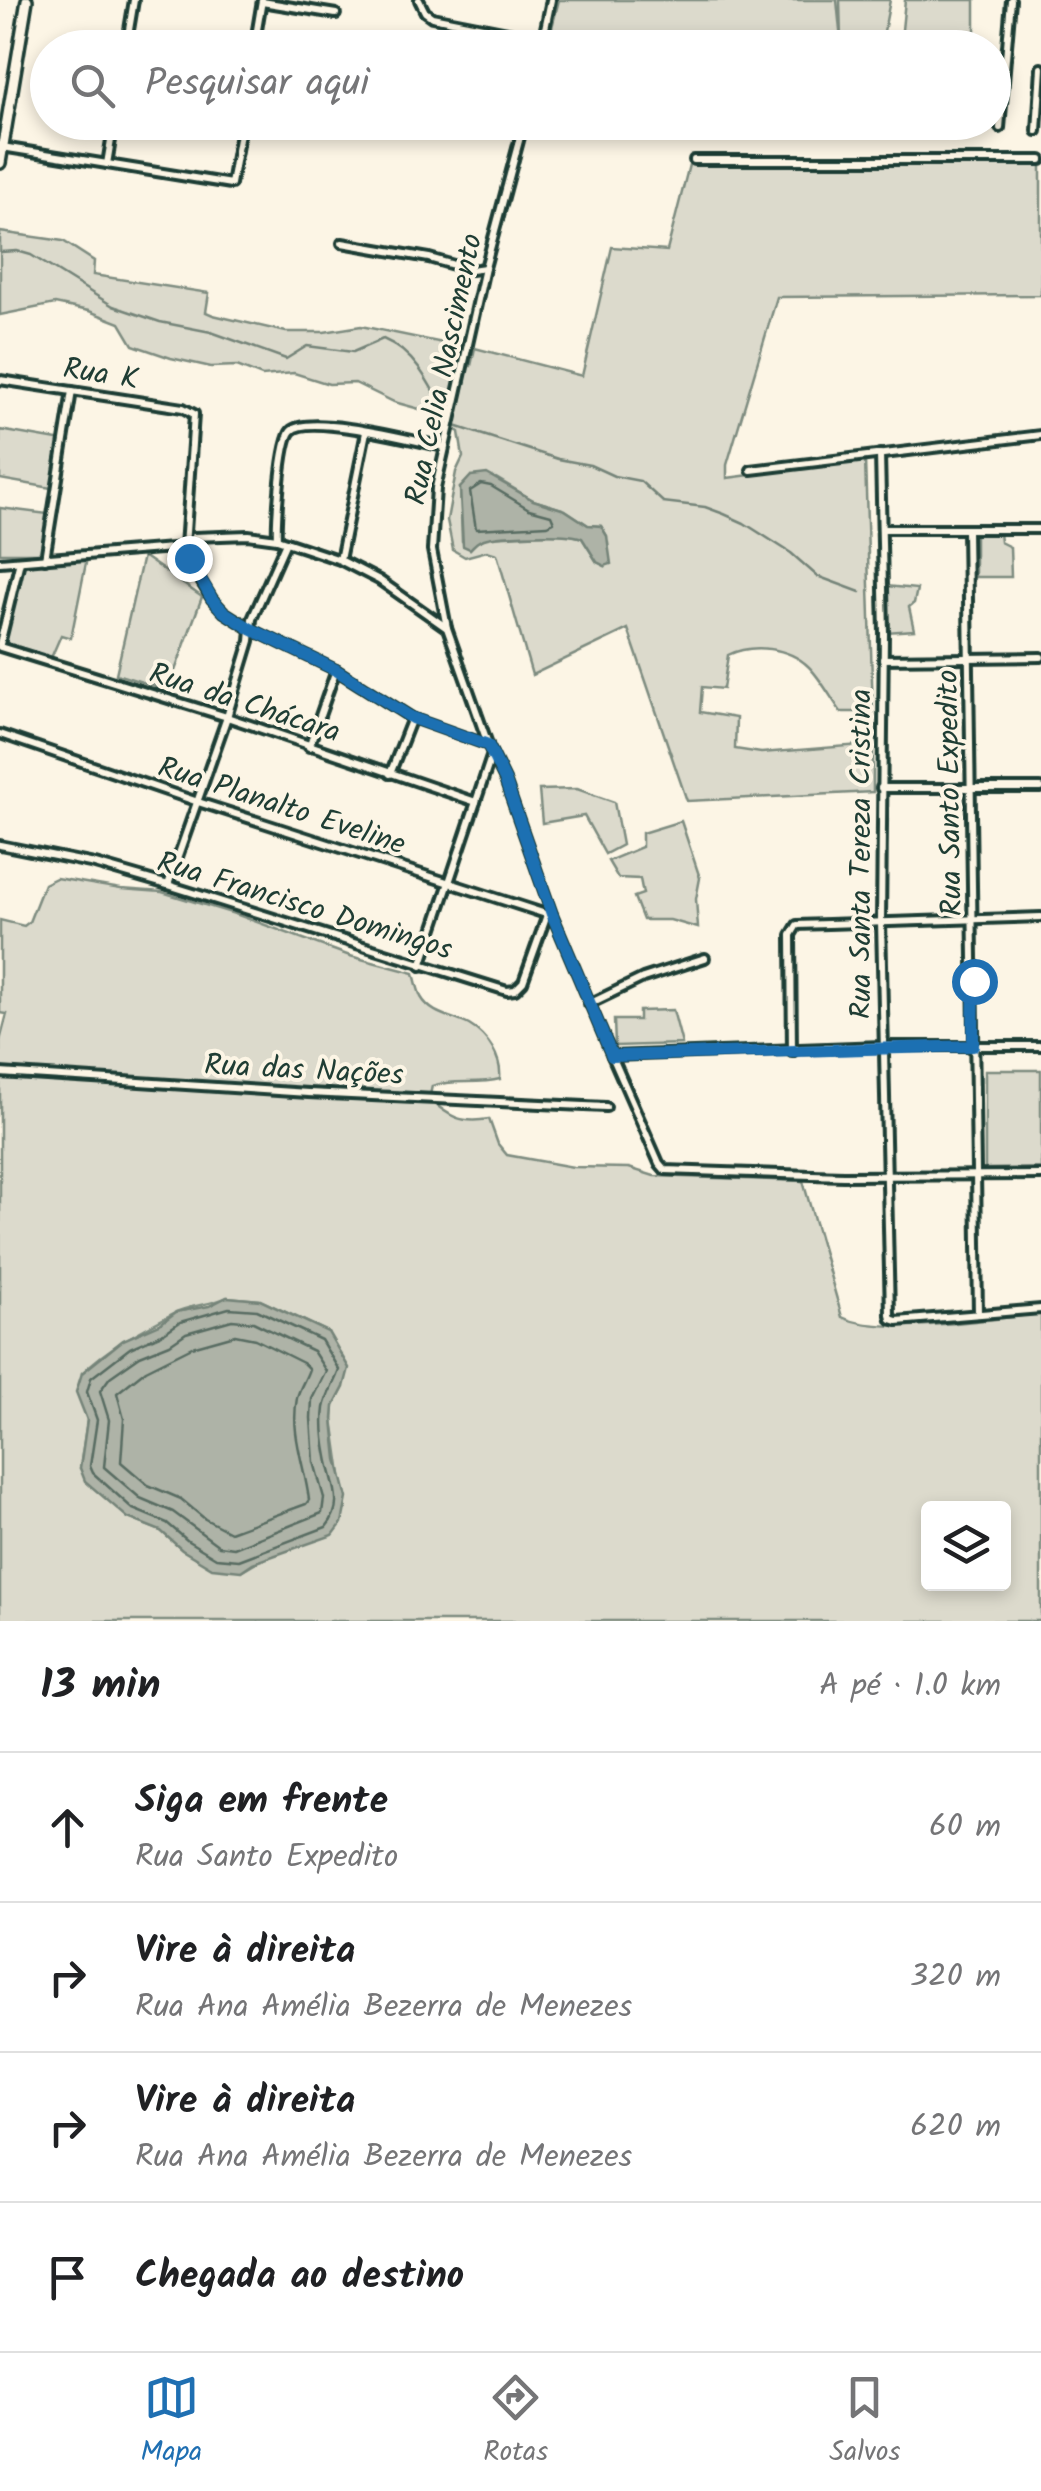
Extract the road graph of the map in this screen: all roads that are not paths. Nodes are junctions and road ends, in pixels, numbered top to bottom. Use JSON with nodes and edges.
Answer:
{"nodes":[{"id":1,"x":27,"y":0,"type":"edge"},
{"id":2,"x":134,"y":0,"type":"edge"},
{"id":3,"x":552,"y":0,"type":"edge"},
{"id":4,"x":1011,"y":0,"type":"edge"},
{"id":5,"x":262,"y":1,"type":"edge"},
{"id":6,"x":419,"y":1,"type":"edge"},
{"id":7,"x":336,"y":14,"type":"dead end"},
{"id":8,"x":129,"y":30,"type":"edge"},
{"id":9,"x":257,"y":30,"type":"edge"},
{"id":10,"x":487,"y":30,"type":"edge"},
{"id":11,"x":545,"y":30,"type":"edge"},
{"id":12,"x":1008,"y":30,"type":"edge"},
{"id":13,"x":1041,"y":68,"type":"edge"},
{"id":14,"x":1037,"y":130,"type":"dead end"},
{"id":15,"x":111,"y":140,"type":"edge"},
{"id":16,"x":239,"y":140,"type":"edge"},
{"id":17,"x":519,"y":140,"type":"edge"},
{"id":18,"x":2,"y":148,"type":"edge"},
{"id":19,"x":694,"y":160,"type":"dead end"},
{"id":20,"x":1041,"y":160,"type":"edge"},
{"id":21,"x":0,"y":163,"type":"edge"},
{"id":22,"x":107,"y":164,"type":"junction"},
{"id":23,"x":342,"y":243,"type":"dead end"},
{"id":24,"x":485,"y":268,"type":"junction"},
{"id":25,"x":0,"y":380,"type":"edge"},
{"id":26,"x":72,"y":391,"type":"junction"},
{"id":27,"x":366,"y":432,"type":"junction"},
{"id":28,"x":1041,"y":435,"type":"edge"},
{"id":29,"x":444,"y":447,"type":"junction"},
{"id":30,"x":880,"y":454,"type":"junction"},
{"id":31,"x":751,"y":470,"type":"dead end"},
{"id":32,"x":882,"y":529,"type":"junction"},
{"id":33,"x":967,"y":529,"type":"junction"},
{"id":34,"x":1041,"y":529,"type":"edge"},
{"id":35,"x":277,"y":539,"type":"junction"},
{"id":36,"x":286,"y":542,"type":"junction"},
{"id":37,"x":185,"y":547,"type":"junction"},
{"id":38,"x":45,"y":558,"type":"junction"},
{"id":39,"x":340,"y":560,"type":"junction"},
{"id":40,"x":20,"y":561,"type":"junction"},
{"id":41,"x":0,"y":562,"type":"edge"},
{"id":42,"x":447,"y":628,"type":"junction"},
{"id":43,"x":251,"y":629,"type":"junction"},
{"id":44,"x":0,"y":646,"type":"edge"},
{"id":45,"x":1041,"y":658,"type":"edge"},
{"id":46,"x":968,"y":659,"type":"junction"},
{"id":47,"x":883,"y":660,"type":"junction"},
{"id":48,"x":336,"y":670,"type":"junction"},
{"id":49,"x":227,"y":717,"type":"junction"},
{"id":50,"x":412,"y":718,"type":"junction"},
{"id":51,"x":0,"y":734,"type":"edge"},
{"id":52,"x":308,"y":747,"type":"junction"},
{"id":53,"x":490,"y":748,"type":"junction"},
{"id":54,"x":390,"y":774,"type":"junction"},
{"id":55,"x":881,"y":788,"type":"junction"},
{"id":56,"x":1041,"y":788,"type":"edge"},
{"id":57,"x":970,"y":789,"type":"junction"},
{"id":58,"x":198,"y":802,"type":"junction"},
{"id":59,"x":476,"y":802,"type":"junction"},
{"id":60,"x":0,"y":846,"type":"edge"},
{"id":61,"x":448,"y":883,"type":"junction"},
{"id":62,"x":168,"y":884,"type":"junction"},
{"id":63,"x":549,"y":915,"type":"junction"},
{"id":64,"x":1041,"y":917,"type":"edge"},
{"id":65,"x":881,"y":920,"type":"junction"},
{"id":66,"x":974,"y":920,"type":"junction"},
{"id":67,"x":706,"y":958,"type":"dead end"},
{"id":68,"x":422,"y":966,"type":"junction"},
{"id":69,"x":590,"y":1004,"type":"junction"},
{"id":70,"x":882,"y":1046,"type":"junction"},
{"id":71,"x":973,"y":1046,"type":"junction"},
{"id":72,"x":1041,"y":1046,"type":"edge"},
{"id":73,"x":792,"y":1052,"type":"junction"},
{"id":74,"x":612,"y":1056,"type":"junction"},
{"id":75,"x":0,"y":1073,"type":"edge"},
{"id":76,"x":606,"y":1107,"type":"dead end"},
{"id":77,"x":884,"y":1176,"type":"junction"},
{"id":78,"x":976,"y":1176,"type":"junction"},
{"id":79,"x":1041,"y":1176,"type":"edge"},
{"id":80,"x":1041,"y":1309,"type":"edge"},
{"id":81,"x":978,"y":1314,"type":"junction"}],
"edges":[{"from":1,"to":18,"type":"street"},
{"from":2,"to":8,"type":"street"},
{"from":3,"to":11,"type":"street"},
{"from":4,"to":12,"type":"street"},
{"from":5,"to":7,"type":"street"},
{"from":5,"to":9,"type":"street"},
{"from":6,"to":10,"type":"street"},
{"from":13,"to":14,"type":"street"},
{"from":15,"to":22,"type":"street"},
{"from":16,"to":22,"type":"street"},
{"from":17,"to":24,"type":"street","name":"Rua Celia Nascimento"},
{"from":18,"to":21,"type":"street"},
{"from":18,"to":22,"type":"street"},
{"from":19,"to":20,"type":"street"},
{"from":23,"to":24,"type":"street"},
{"from":24,"to":29,"type":"street","name":"Rua Celia Nascimento"},
{"from":25,"to":26,"type":"street","name":"Rua K"},
{"from":26,"to":37,"type":"street","name":"Rua K"},
{"from":26,"to":38,"type":"street"},
{"from":27,"to":29,"type":"street"},
{"from":27,"to":35,"type":"street"},
{"from":27,"to":39,"type":"street"},
{"from":28,"to":30,"type":"street"},
{"from":29,"to":42,"type":"street","name":"Rua Celia Nascimento"},
{"from":30,"to":31,"type":"street"},
{"from":30,"to":32,"type":"street","name":"Rua Santa Tereza Cristina"},
{"from":32,"to":33,"type":"street"},
{"from":32,"to":47,"type":"street","name":"Rua Santa Tereza Cristina"},
{"from":33,"to":34,"type":"street"},
{"from":33,"to":46,"type":"street","name":"Rua Santo Expedito"},
{"from":35,"to":36,"type":"street"},
{"from":35,"to":37,"type":"street"},
{"from":36,"to":39,"type":"street"},
{"from":36,"to":43,"type":"street"},
{"from":37,"to":38,"type":"street"},
{"from":37,"to":43,"type":"street"},
{"from":38,"to":40,"type":"street"},
{"from":39,"to":42,"type":"street"},
{"from":40,"to":41,"type":"street"},
{"from":40,"to":44,"type":"street"},
{"from":42,"to":53,"type":"street","name":"Rua Celia Nascimento"},
{"from":43,"to":48,"type":"street"},
{"from":43,"to":49,"type":"street"},
{"from":44,"to":49,"type":"street","name":"Rua da Chácara"},
{"from":45,"to":46,"type":"street"},
{"from":46,"to":47,"type":"street"},
{"from":46,"to":57,"type":"street","name":"Rua Santo Expedito"},
{"from":47,"to":55,"type":"street","name":"Rua Santa Tereza Cristina"},
{"from":48,"to":50,"type":"street"},
{"from":48,"to":52,"type":"street"},
{"from":49,"to":52,"type":"street","name":"Rua da Chácara"},
{"from":49,"to":58,"type":"street"},
{"from":50,"to":53,"type":"street"},
{"from":50,"to":54,"type":"street"},
{"from":51,"to":58,"type":"street","name":"Rua Planalto Eveline"},
{"from":52,"to":54,"type":"street","name":"Rua da Chácara"},
{"from":53,"to":59,"type":"street"},
{"from":53,"to":63,"type":"street","name":"Rua Celia Nascimento"},
{"from":54,"to":59,"type":"street","name":"Rua da Chácara"},
{"from":55,"to":57,"type":"street"},
{"from":55,"to":65,"type":"street","name":"Rua Santa Tereza Cristina"},
{"from":56,"to":57,"type":"street"},
{"from":57,"to":66,"type":"street","name":"Rua Santo Expedito"},
{"from":58,"to":61,"type":"street","name":"Rua Planalto Eveline"},
{"from":58,"to":62,"type":"street"},
{"from":59,"to":61,"type":"street"},
{"from":60,"to":62,"type":"street","name":"Rua Francisco Domingos"},
{"from":61,"to":63,"type":"street","name":"Rua Planalto Eveline"},
{"from":61,"to":68,"type":"street"},
{"from":62,"to":68,"type":"street","name":"Rua Francisco Domingos"},
{"from":63,"to":68,"type":"street","name":"Rua Francisco Domingos"},
{"from":63,"to":69,"type":"street","name":"Rua Celia Nascimento"},
{"from":64,"to":66,"type":"street"},
{"from":65,"to":66,"type":"street"},
{"from":65,"to":70,"type":"street","name":"Rua Santa Tereza Cristina"},
{"from":65,"to":73,"type":"street"},
{"from":66,"to":71,"type":"street","name":"Rua Santo Expedito"},
{"from":67,"to":69,"type":"street"},
{"from":69,"to":74,"type":"street","name":"Rua Celia Nascimento"},
{"from":70,"to":71,"type":"street"},
{"from":70,"to":73,"type":"street"},
{"from":70,"to":77,"type":"street","name":"Rua Santa Tereza Cristina"},
{"from":71,"to":72,"type":"street"},
{"from":71,"to":78,"type":"street","name":"Rua Santo Expedito"},
{"from":73,"to":74,"type":"street"},
{"from":74,"to":77,"type":"street","name":"Rua Celia Nascimento"},
{"from":75,"to":76,"type":"street","name":"Rua das Nações"},
{"from":77,"to":78,"type":"street"},
{"from":77,"to":81,"type":"street","name":"Rua Santa Tereza Cristina"},
{"from":78,"to":79,"type":"street"},
{"from":78,"to":81,"type":"street","name":"Rua Santo Expedito"},
{"from":80,"to":81,"type":"street"}]}
